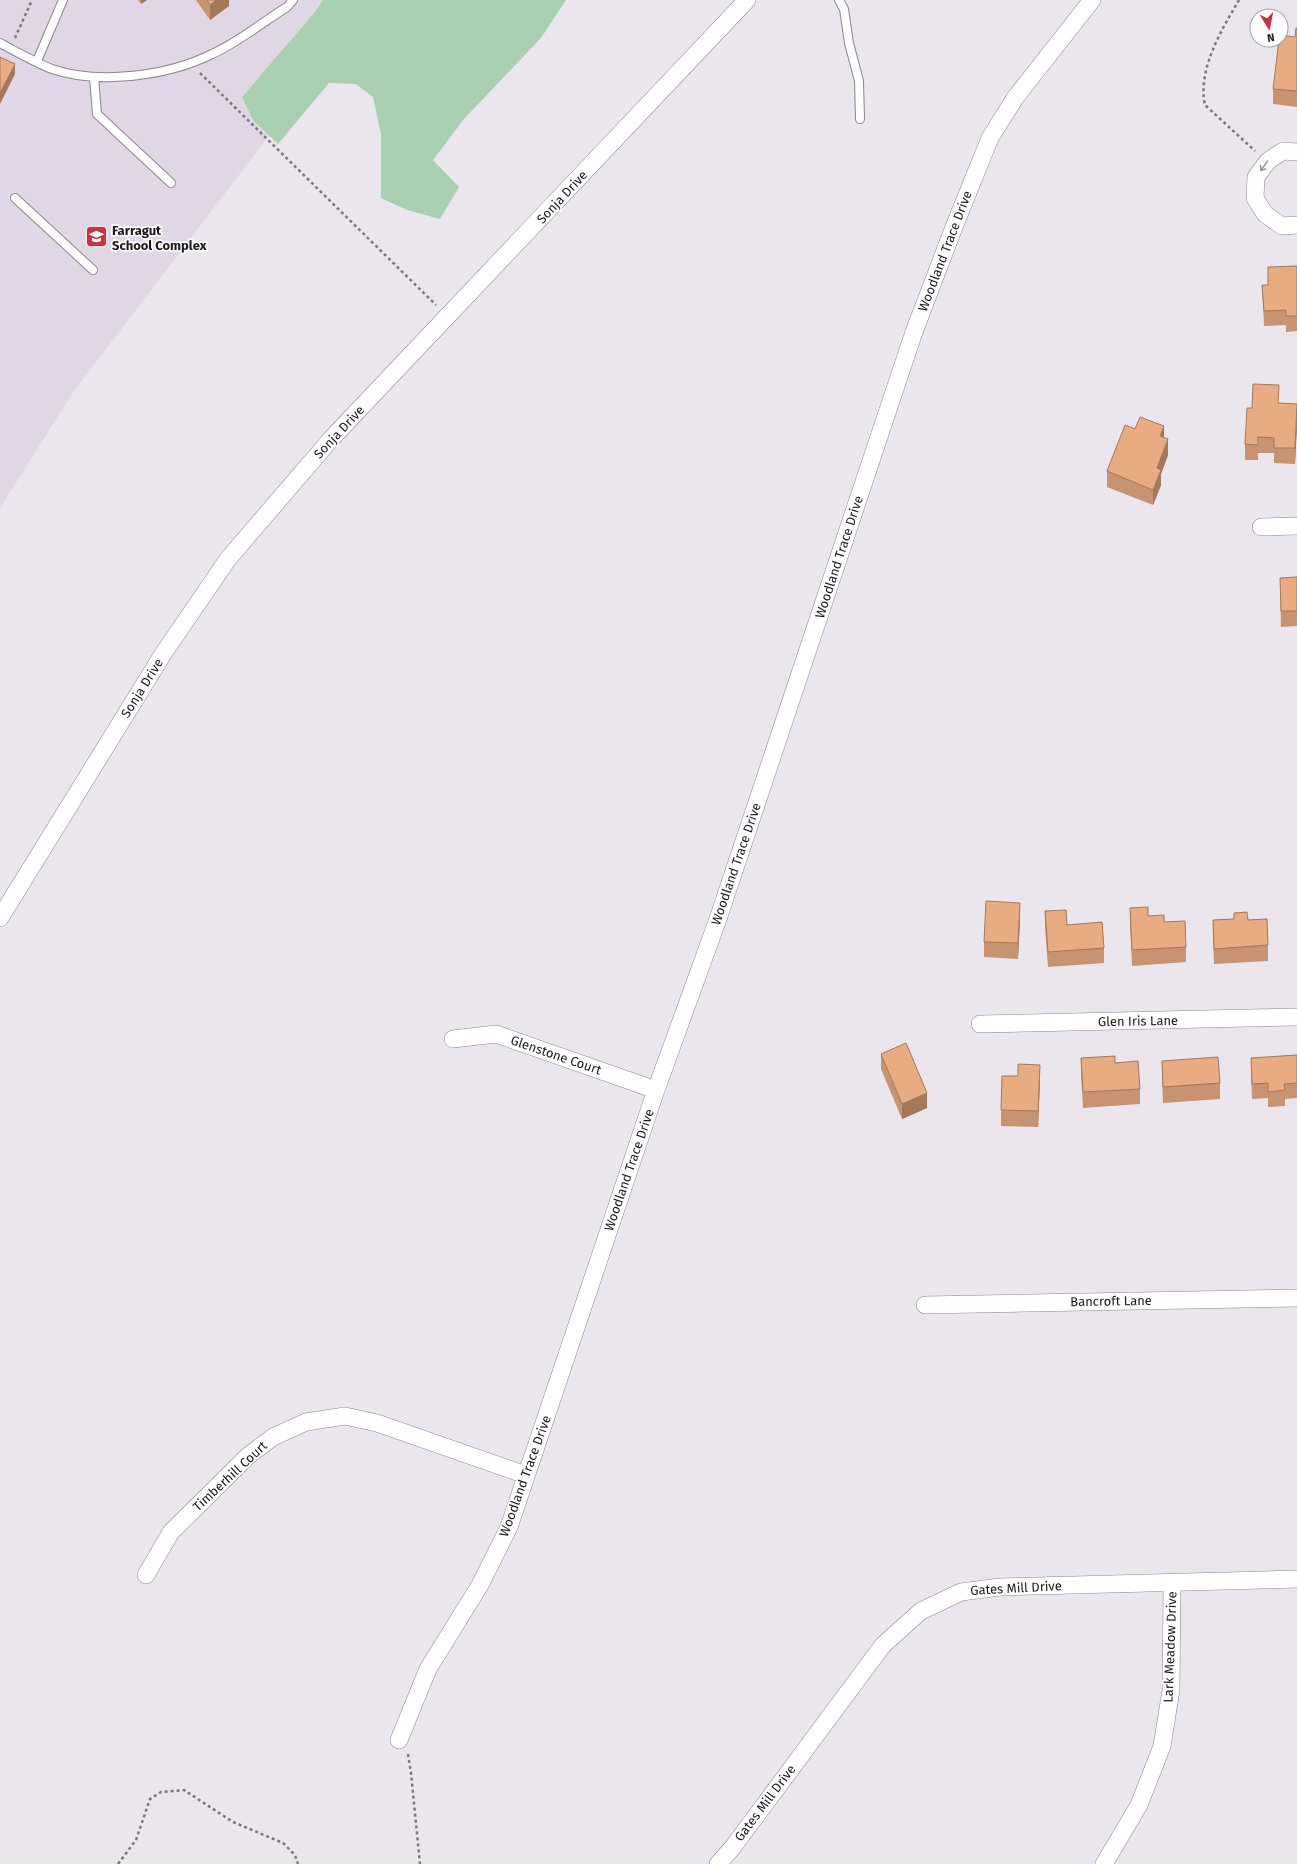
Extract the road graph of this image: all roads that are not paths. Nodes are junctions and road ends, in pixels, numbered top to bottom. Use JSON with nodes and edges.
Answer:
{"nodes":[{"id":1,"x":63,"y":0,"type":"edge"},
{"id":2,"x":293,"y":0,"type":"edge"},
{"id":3,"x":747,"y":0,"type":"edge"},
{"id":4,"x":839,"y":0,"type":"edge"},
{"id":5,"x":1092,"y":0,"type":"edge"},
{"id":6,"x":0,"y":43,"type":"edge"},
{"id":7,"x":37,"y":61,"type":"junction"},
{"id":8,"x":94,"y":77,"type":"junction"},
{"id":9,"x":860,"y":119,"type":"dead end"},
{"id":10,"x":1297,"y":152,"type":"edge"},
{"id":11,"x":172,"y":183,"type":"dead end"},
{"id":12,"x":15,"y":198,"type":"dead end"},
{"id":13,"x":1297,"y":225,"type":"edge"},
{"id":14,"x":92,"y":270,"type":"dead end"},
{"id":15,"x":1297,"y":526,"type":"edge"},
{"id":16,"x":1261,"y":527,"type":"dead end"},
{"id":17,"x":0,"y":918,"type":"edge"},
{"id":18,"x":1297,"y":1017,"type":"edge"},
{"id":19,"x":980,"y":1024,"type":"dead end"},
{"id":20,"x":453,"y":1038,"type":"dead end"},
{"id":21,"x":656,"y":1090,"type":"junction"},
{"id":22,"x":1297,"y":1298,"type":"edge"},
{"id":23,"x":925,"y":1305,"type":"dead end"},
{"id":24,"x":526,"y":1475,"type":"junction"},
{"id":25,"x":146,"y":1575,"type":"dead end"},
{"id":26,"x":1297,"y":1579,"type":"edge"},
{"id":27,"x":1172,"y":1582,"type":"junction"},
{"id":28,"x":399,"y":1740,"type":"road end"},
{"id":29,"x":718,"y":1864,"type":"edge"},
{"id":30,"x":1104,"y":1864,"type":"edge"}],
"edges":[{"from":1,"to":7,"type":"lane"},
{"from":2,"to":8,"type":"lane"},
{"from":3,"to":17,"type":"street","name":"Sonja Drive"},
{"from":4,"to":9,"type":"lane"},
{"from":5,"to":21,"type":"street","name":"Woodland Trace Drive"},
{"from":6,"to":7,"type":"lane"},
{"from":7,"to":8,"type":"lane"},
{"from":8,"to":11,"type":"lane"},
{"from":10,"to":13,"type":"street","one_way":true},
{"from":12,"to":14,"type":"lane"},
{"from":15,"to":16,"type":"street"},
{"from":18,"to":19,"type":"street","name":"Glen Iris Lane"},
{"from":20,"to":21,"type":"street","name":"Glenstone Court"},
{"from":21,"to":24,"type":"street","name":"Woodland Trace Drive"},
{"from":22,"to":23,"type":"street","name":"Bancroft Lane"},
{"from":24,"to":25,"type":"street","name":"Timberhill Court"},
{"from":24,"to":28,"type":"street","name":"Woodland Trace Drive"},
{"from":26,"to":27,"type":"street","name":"Gates Mill Drive"},
{"from":27,"to":29,"type":"street","name":"Gates Mill Drive"},
{"from":27,"to":30,"type":"street","name":"Lark Meadow Drive"}]}
